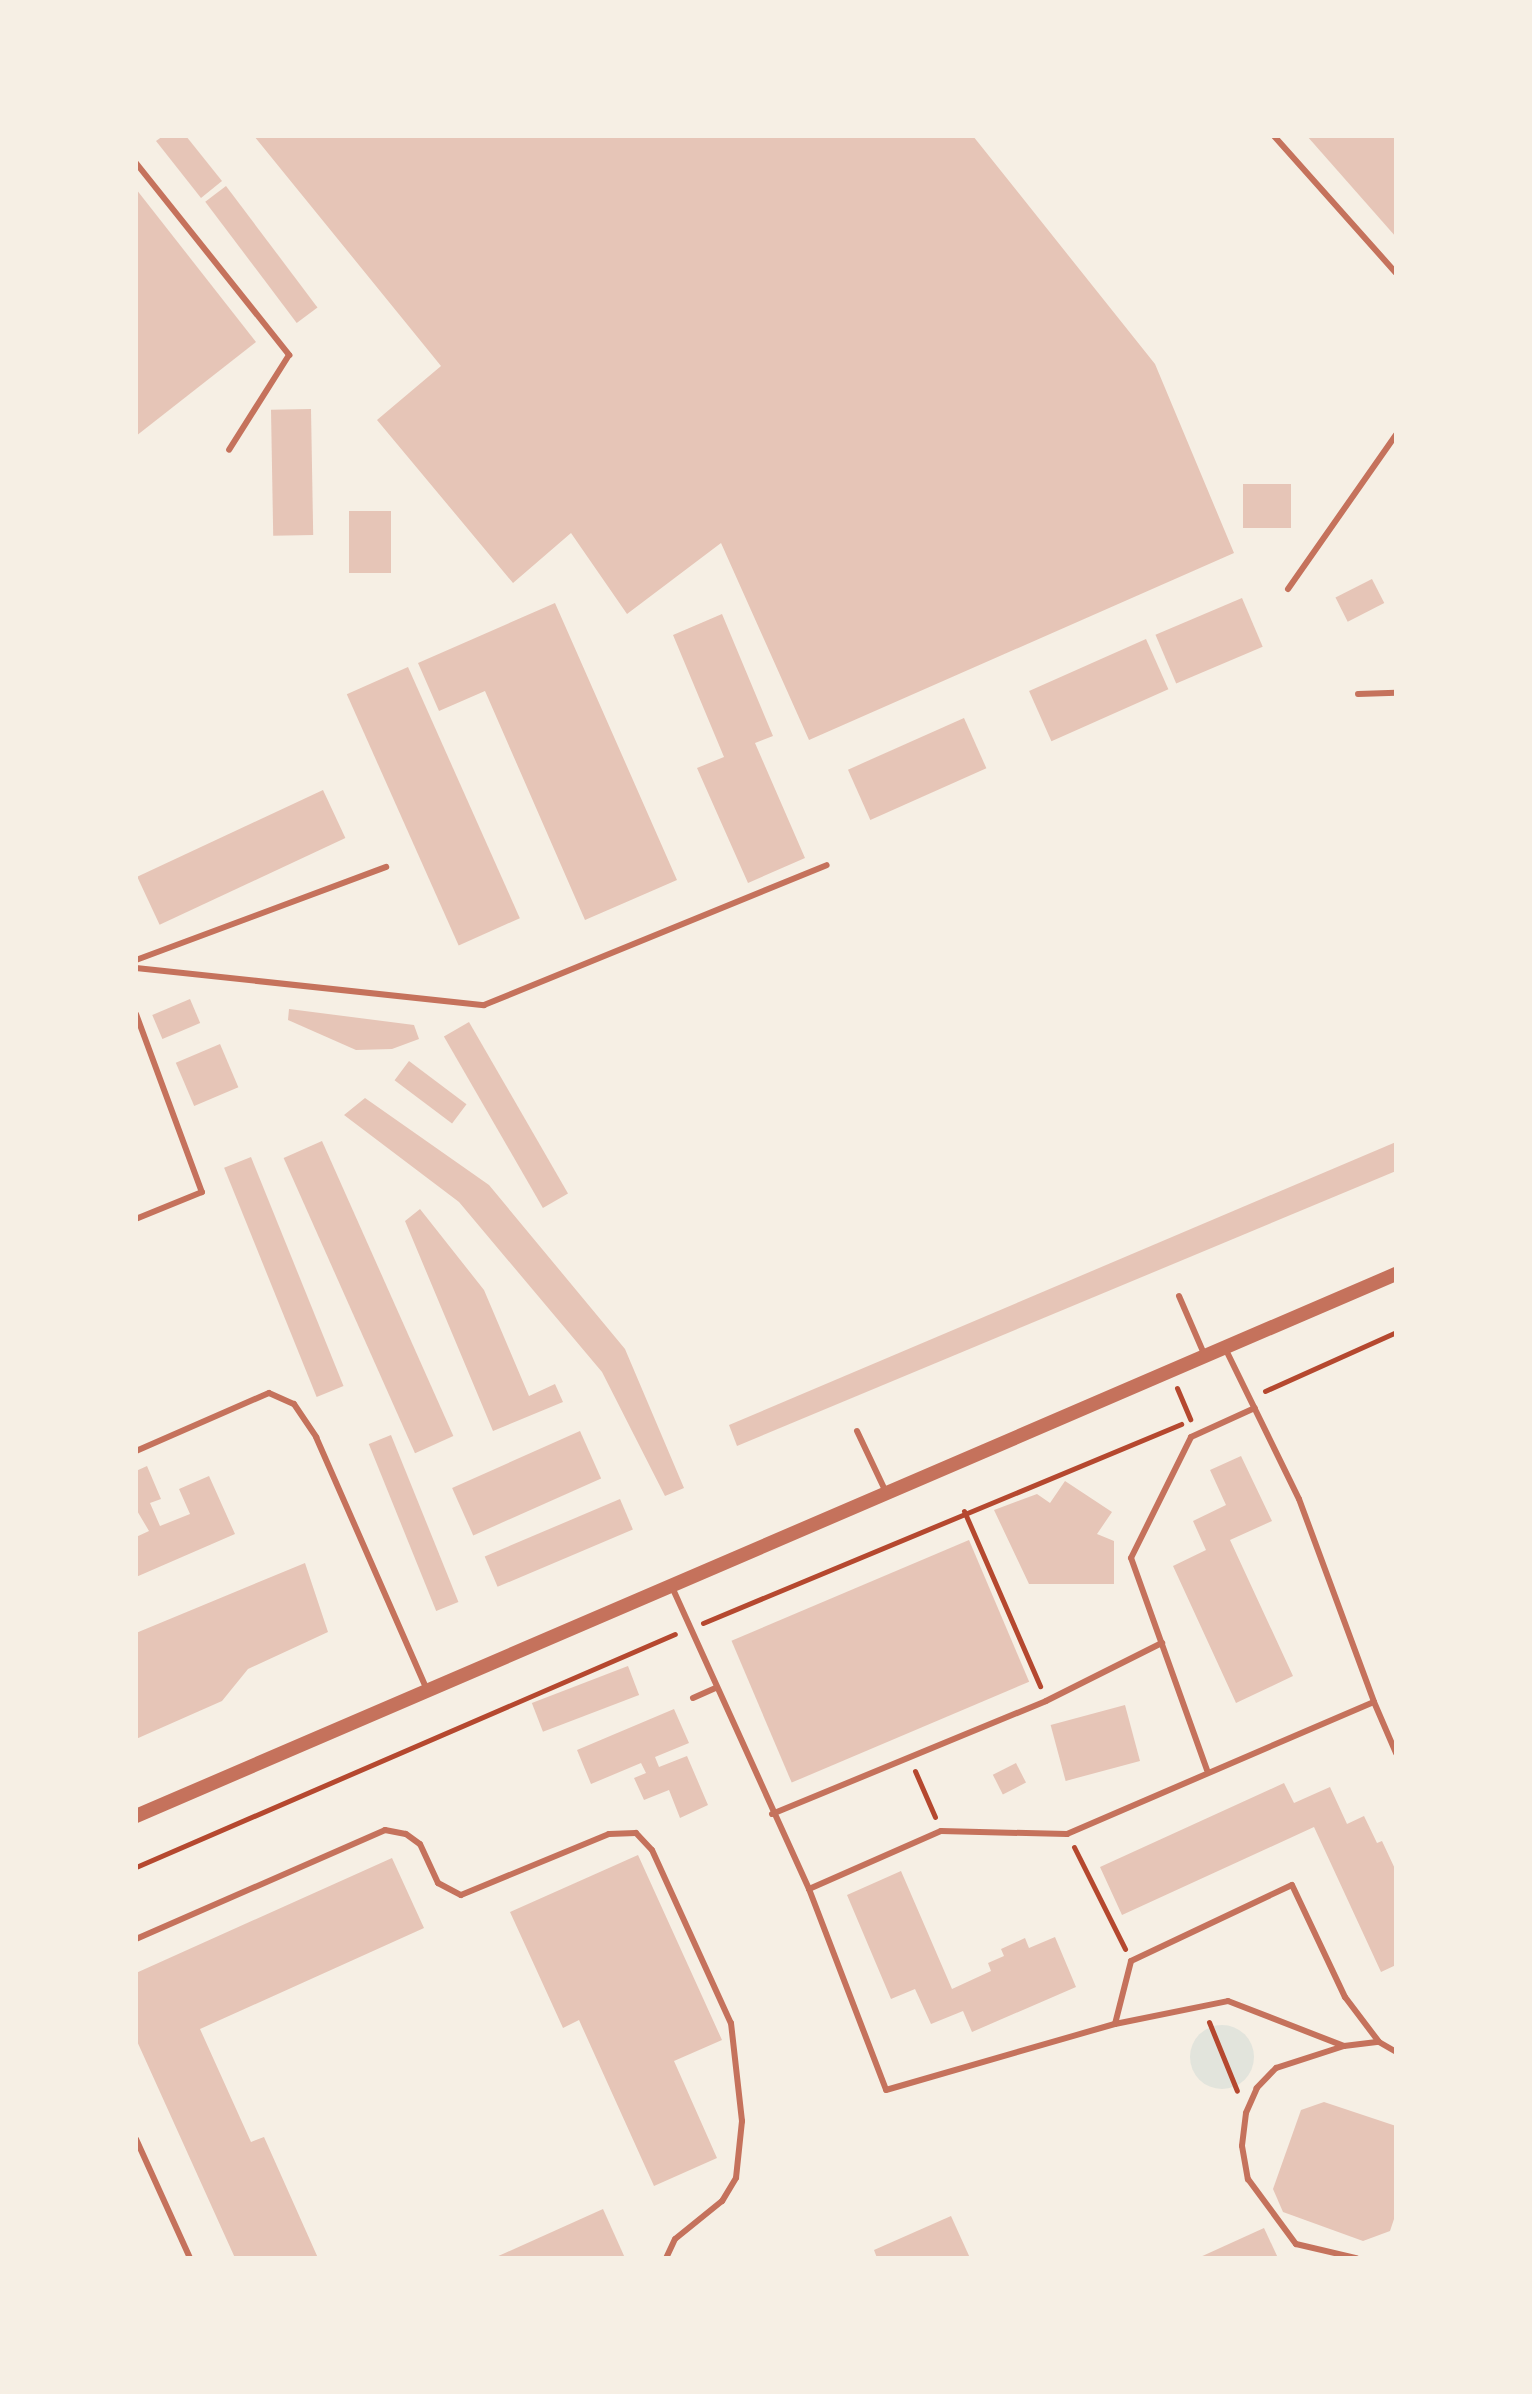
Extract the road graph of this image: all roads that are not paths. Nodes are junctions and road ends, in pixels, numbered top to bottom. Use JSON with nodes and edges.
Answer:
{"nodes":[{"id":1,"x":1274,"y":136,"type":"edge"},
{"id":2,"x":136,"y":163,"type":"edge"},
{"id":3,"x":1396,"y":273,"type":"edge"},
{"id":4,"x":1396,"y":435,"type":"edge"},
{"id":5,"x":229,"y":450,"type":"dead end"},
{"id":6,"x":1288,"y":589,"type":"dead end"},
{"id":7,"x":1396,"y":693,"type":"edge"},
{"id":8,"x":1358,"y":694,"type":"dead end"},
{"id":9,"x":827,"y":865,"type":"dead end"},
{"id":10,"x":386,"y":867,"type":"dead end"},
{"id":11,"x":136,"y":960,"type":"edge"},
{"id":12,"x":136,"y":968,"type":"edge"},
{"id":13,"x":136,"y":1014,"type":"edge"},
{"id":14,"x":138,"y":1023,"type":"edge"},
{"id":15,"x":136,"y":1219,"type":"edge"},
{"id":16,"x":1396,"y":1274,"type":"edge"},
{"id":17,"x":1179,"y":1296,"type":"dead end"},
{"id":18,"x":1225,"y":1348,"type":"junction"},
{"id":19,"x":1205,"y":1357,"type":"junction"},
{"id":20,"x":1255,"y":1408,"type":"junction"},
{"id":21,"x":857,"y":1431,"type":"dead end"},
{"id":22,"x":136,"y":1451,"type":"edge"},
{"id":23,"x":887,"y":1496,"type":"junction"},
{"id":24,"x":672,"y":1587,"type":"junction"},
{"id":25,"x":1162,"y":1643,"type":"junction"},
{"id":26,"x":715,"y":1688,"type":"junction"},
{"id":27,"x":428,"y":1691,"type":"junction"},
{"id":28,"x":693,"y":1698,"type":"dead end"},
{"id":29,"x":1374,"y":1702,"type":"junction"},
{"id":30,"x":1396,"y":1753,"type":"edge"},
{"id":31,"x":1207,"y":1770,"type":"junction"},
{"id":32,"x":772,"y":1814,"type":"junction"},
{"id":33,"x":136,"y":1816,"type":"edge"},
{"id":34,"x":809,"y":1889,"type":"junction"},
{"id":35,"x":136,"y":1939,"type":"edge"},
{"id":36,"x":1115,"y":2024,"type":"junction"},
{"id":37,"x":1379,"y":2042,"type":"junction"},
{"id":38,"x":1344,"y":2046,"type":"junction"},
{"id":39,"x":1396,"y":2052,"type":"edge"},
{"id":40,"x":136,"y":2139,"type":"edge"},
{"id":41,"x":190,"y":2258,"type":"edge"},
{"id":42,"x":666,"y":2258,"type":"edge"},
{"id":43,"x":1356,"y":2258,"type":"edge"}],
"edges":[{"from":1,"to":3,"type":"lane"},
{"from":2,"to":5,"type":"lane"},
{"from":4,"to":6,"type":"lane"},
{"from":7,"to":8,"type":"lane"},
{"from":9,"to":12,"type":"lane"},
{"from":10,"to":11,"type":"lane"},
{"from":13,"to":14,"type":"lane"},
{"from":14,"to":15,"type":"lane"},
{"from":16,"to":18,"type":"street"},
{"from":17,"to":19,"type":"lane"},
{"from":18,"to":19,"type":"street"},
{"from":18,"to":20,"type":"lane"},
{"from":19,"to":23,"type":"street"},
{"from":20,"to":25,"type":"lane"},
{"from":20,"to":29,"type":"lane"},
{"from":21,"to":23,"type":"lane"},
{"from":22,"to":27,"type":"lane"},
{"from":23,"to":24,"type":"street"},
{"from":24,"to":26,"type":"lane"},
{"from":24,"to":27,"type":"street"},
{"from":25,"to":31,"type":"lane"},
{"from":25,"to":32,"type":"lane"},
{"from":26,"to":28,"type":"lane"},
{"from":26,"to":32,"type":"lane"},
{"from":27,"to":33,"type":"street"},
{"from":29,"to":30,"type":"lane"},
{"from":29,"to":31,"type":"lane"},
{"from":31,"to":34,"type":"lane"},
{"from":32,"to":34,"type":"lane"},
{"from":34,"to":36,"type":"lane"},
{"from":35,"to":42,"type":"lane"},
{"from":36,"to":37,"type":"lane"},
{"from":36,"to":38,"type":"lane"},
{"from":37,"to":38,"type":"lane"},
{"from":37,"to":39,"type":"lane"},
{"from":38,"to":43,"type":"lane"},
{"from":40,"to":41,"type":"lane"}]}
